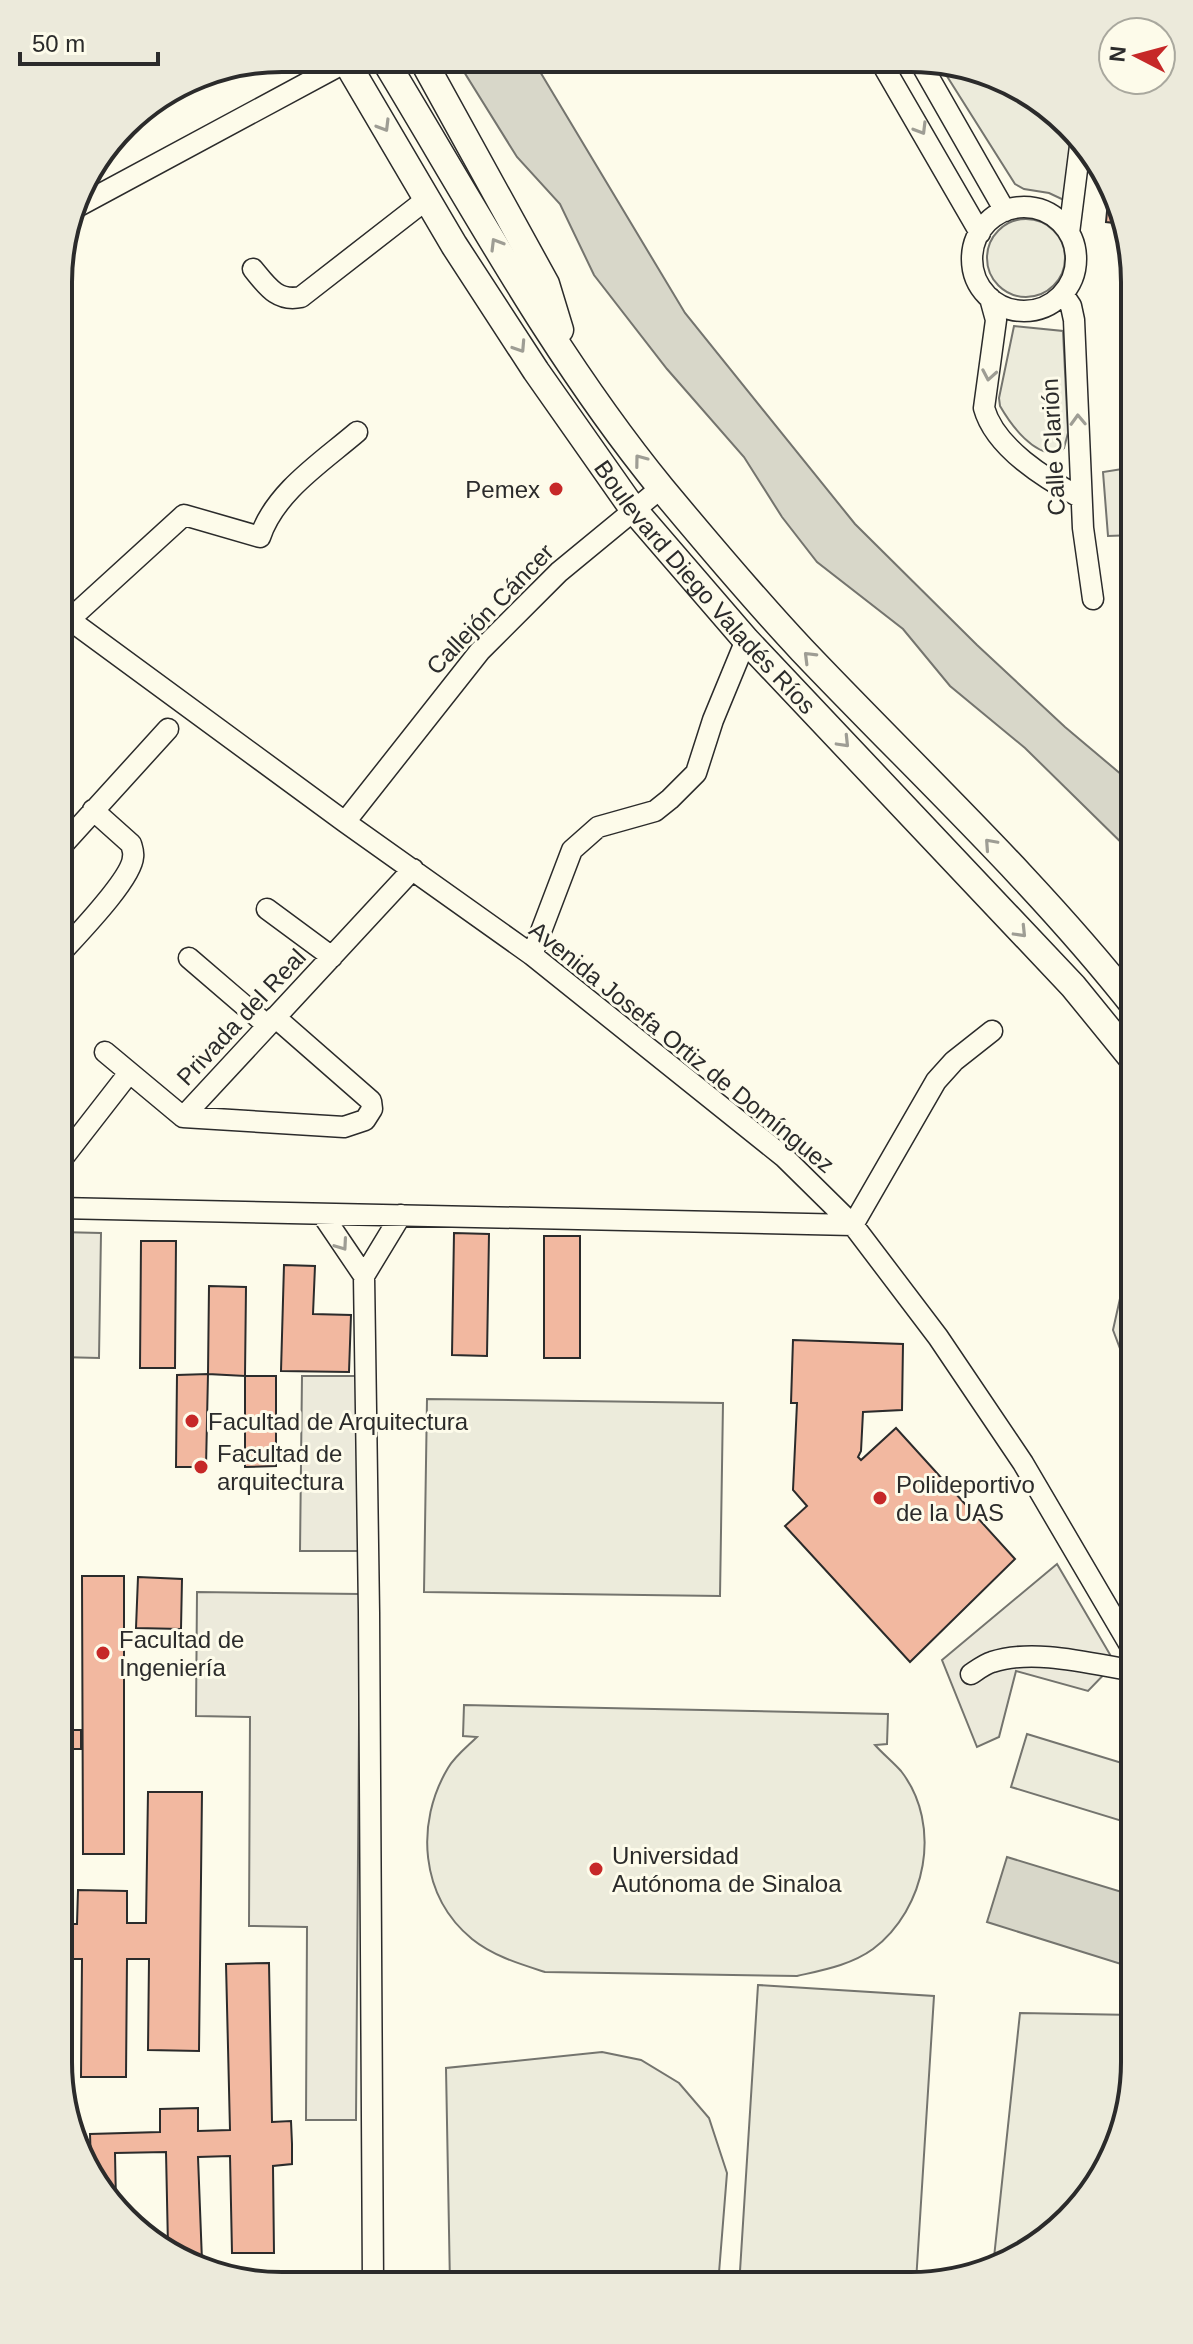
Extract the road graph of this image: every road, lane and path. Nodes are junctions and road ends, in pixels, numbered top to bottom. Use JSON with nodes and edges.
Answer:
{"nodes":[{"id":1,"x":323,"y":72,"type":"edge"},
{"id":2,"x":352,"y":72,"type":"edge"},
{"id":3,"x":392,"y":72,"type":"edge"},
{"id":4,"x":429,"y":72,"type":"edge"},
{"id":5,"x":887,"y":72,"type":"edge"},
{"id":6,"x":926,"y":73,"type":"edge"},
{"id":7,"x":1079,"y":156,"type":"edge"},
{"id":8,"x":427,"y":199,"type":"junction"},
{"id":9,"x":89,"y":200,"type":"edge"},
{"id":10,"x":1005,"y":211,"type":"junction"},
{"id":11,"x":980,"y":233,"type":"junction"},
{"id":12,"x":1069,"y":233,"type":"junction"},
{"id":13,"x":253,"y":269,"type":"dead end"},
{"id":14,"x":1063,"y":294,"type":"junction"},
{"id":15,"x":990,"y":298,"type":"junction"},
{"id":16,"x":569,"y":361,"type":"junction"},
{"id":17,"x":357,"y":432,"type":"dead end"},
{"id":18,"x":661,"y":488,"type":"junction"},
{"id":19,"x":1081,"y":498,"type":"junction"},
{"id":20,"x":633,"y":509,"type":"junction"},
{"id":21,"x":1093,"y":599,"type":"dead end"},
{"id":22,"x":72,"y":610,"type":"edge"},
{"id":23,"x":72,"y":621,"type":"edge"},
{"id":24,"x":746,"y":640,"type":"junction"},
{"id":25,"x":168,"y":729,"type":"dead end"},
{"id":26,"x":93,"y":810,"type":"junction"},
{"id":27,"x":345,"y":822,"type":"junction"},
{"id":28,"x":72,"y":834,"type":"edge"},
{"id":29,"x":413,"y":869,"type":"junction"},
{"id":30,"x":267,"y":909,"type":"dead end"},
{"id":31,"x":72,"y":940,"type":"edge"},
{"id":32,"x":532,"y":955,"type":"junction"},
{"id":33,"x":332,"y":957,"type":"junction"},
{"id":34,"x":189,"y":958,"type":"dead end"},
{"id":35,"x":1121,"y":991,"type":"edge"},
{"id":36,"x":271,"y":1021,"type":"junction"},
{"id":37,"x":992,"y":1031,"type":"dead end"},
{"id":38,"x":1121,"y":1045,"type":"edge"},
{"id":39,"x":105,"y":1052,"type":"dead end"},
{"id":40,"x":129,"y":1073,"type":"junction"},
{"id":41,"x":183,"y":1117,"type":"junction"},
{"id":42,"x":72,"y":1146,"type":"edge"},
{"id":43,"x":72,"y":1208,"type":"edge"},
{"id":44,"x":322,"y":1214,"type":"junction"},
{"id":45,"x":401,"y":1215,"type":"junction"},
{"id":46,"x":853,"y":1225,"type":"junction"},
{"id":47,"x":364,"y":1276,"type":"junction"},
{"id":48,"x":1121,"y":1630,"type":"edge"},
{"id":49,"x":1121,"y":1669,"type":"edge"},
{"id":50,"x":971,"y":1674,"type":"dead end"},
{"id":51,"x":373,"y":2272,"type":"edge"}],
"edges":[{"from":1,"to":9,"type":"street"},
{"from":2,"to":8,"type":"main road","name":"Boulevard Diego Valadés Ríos","one_way":true},
{"from":16,"to":3,"type":"main road","name":"Boulevard Diego Valadés Ríos","one_way":true},
{"from":4,"to":16,"type":"main road"},
{"from":5,"to":11,"type":"street","one_way":true},
{"from":6,"to":10,"type":"street"},
{"from":7,"to":12,"type":"street"},
{"from":8,"to":13,"type":"street"},
{"from":8,"to":20,"type":"main road","name":"Boulevard Diego Valadés Ríos","one_way":true},
{"from":10,"to":11,"type":"street"},
{"from":10,"to":12,"type":"street"},
{"from":11,"to":15,"type":"street"},
{"from":12,"to":14,"type":"street"},
{"from":14,"to":15,"type":"street"},
{"from":19,"to":14,"type":"street","name":"Calle Clarión","one_way":true},
{"from":15,"to":19,"type":"street","one_way":true},
{"from":18,"to":16,"type":"main road","name":"Boulevard Diego Valadés Ríos","one_way":true},
{"from":17,"to":22,"type":"street"},
{"from":18,"to":20,"type":"street","name":"Callejón Cáncer"},
{"from":35,"to":18,"type":"main road","name":"Boulevard Diego Valadés Ríos","one_way":true},
{"from":19,"to":21,"type":"street","name":"Calle Clarión"},
{"from":20,"to":24,"type":"main road","name":"Boulevard Diego Valadés Ríos"},
{"from":20,"to":27,"type":"street","name":"Callejón Cáncer"},
{"from":23,"to":27,"type":"street","name":"Avenida Josefa Ortiz de Domínguez"},
{"from":24,"to":32,"type":"street"},
{"from":24,"to":38,"type":"main road","name":"Boulevard Diego Valadés Ríos","one_way":true},
{"from":25,"to":26,"type":"street"},
{"from":26,"to":28,"type":"street"},
{"from":26,"to":31,"type":"street"},
{"from":27,"to":29,"type":"street","name":"Avenida Josefa Ortiz de Domínguez"},
{"from":29,"to":32,"type":"street","name":"Avenida Josefa Ortiz de Domínguez"},
{"from":29,"to":33,"type":"street","name":"Privada del Real"},
{"from":30,"to":33,"type":"street"},
{"from":32,"to":46,"type":"street","name":"Avenida Josefa Ortiz de Domínguez"},
{"from":33,"to":36,"type":"street","name":"Privada del Real"},
{"from":34,"to":36,"type":"street"},
{"from":36,"to":41,"type":"street","name":"Privada del Real"},
{"from":36,"to":41,"type":"street","name":"Privada del Real"},
{"from":37,"to":46,"type":"street"},
{"from":39,"to":40,"type":"street"},
{"from":40,"to":41,"type":"street"},
{"from":40,"to":42,"type":"street"},
{"from":43,"to":44,"type":"street"},
{"from":44,"to":45,"type":"street"},
{"from":44,"to":47,"type":"street","one_way":true},
{"from":45,"to":46,"type":"street"},
{"from":45,"to":47,"type":"street"},
{"from":46,"to":48,"type":"street","name":"Avenida Josefa Ortiz de Domínguez"},
{"from":47,"to":51,"type":"street"},
{"from":49,"to":50,"type":"street"}]}
